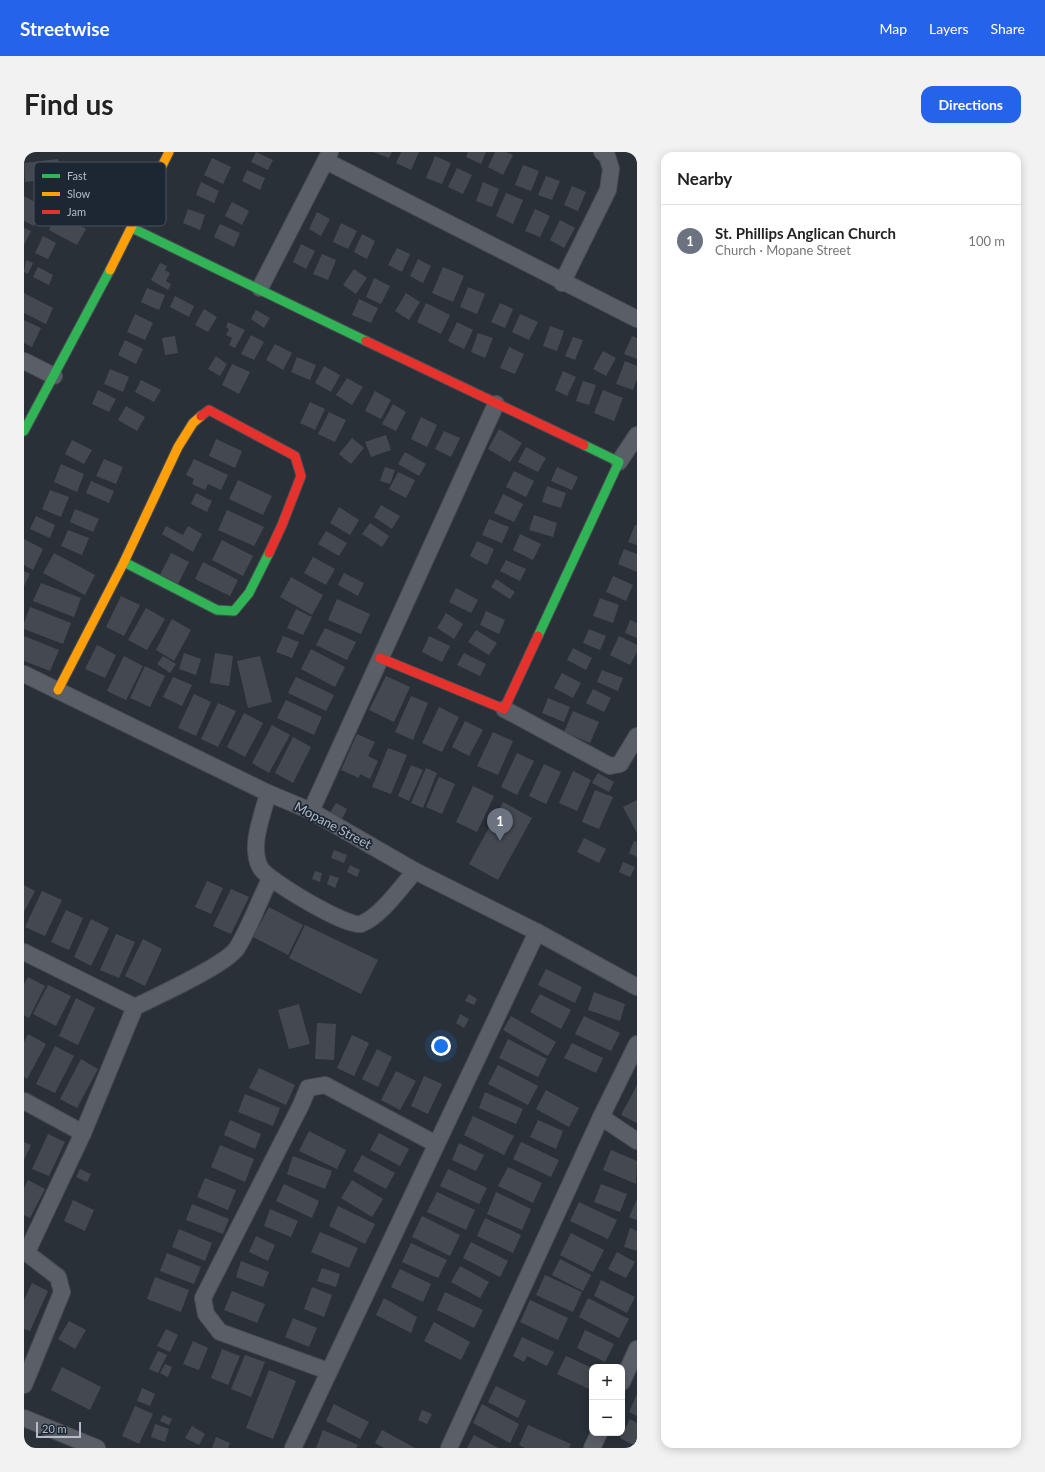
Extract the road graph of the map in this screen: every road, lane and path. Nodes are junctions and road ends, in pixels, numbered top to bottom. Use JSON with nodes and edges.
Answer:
{"nodes":[{"id":1,"x":169,"y":152,"type":"edge"},
{"id":2,"x":602,"y":152,"type":"edge"},
{"id":3,"x":328,"y":156,"type":"edge"},
{"id":4,"x":164,"y":162,"type":"edge"},
{"id":5,"x":132,"y":228,"type":"joint"},
{"id":6,"x":562,"y":283,"type":"junction"},
{"id":7,"x":260,"y":288,"type":"junction"},
{"id":8,"x":637,"y":319,"type":"edge"},
{"id":9,"x":24,"y":361,"type":"edge"},
{"id":10,"x":54,"y":376,"type":"junction"},
{"id":11,"x":496,"y":404,"type":"junction"},
{"id":12,"x":24,"y":431,"type":"edge"},
{"id":13,"x":637,"y":434,"type":"edge"},
{"id":14,"x":619,"y":462,"type":"junction"},
{"id":15,"x":124,"y":562,"type":"junction"},
{"id":16,"x":380,"y":658,"type":"junction"},
{"id":17,"x":24,"y":674,"type":"edge"},
{"id":18,"x":58,"y":690,"type":"junction"},
{"id":19,"x":504,"y":709,"type":"junction"},
{"id":20,"x":637,"y":736,"type":"edge"},
{"id":21,"x":268,"y":793,"type":"junction"},
{"id":22,"x":311,"y":811,"type":"junction"},
{"id":23,"x":415,"y":871,"type":"junction"},
{"id":24,"x":270,"y":879,"type":"junction"},
{"id":25,"x":537,"y":932,"type":"junction"},
{"id":26,"x":24,"y":952,"type":"edge"},
{"id":27,"x":637,"y":987,"type":"edge"},
{"id":28,"x":135,"y":1007,"type":"junction"},
{"id":29,"x":637,"y":1044,"type":"edge"},
{"id":30,"x":24,"y":1101,"type":"edge"},
{"id":31,"x":601,"y":1117,"type":"junction"},
{"id":32,"x":83,"y":1133,"type":"junction"},
{"id":33,"x":637,"y":1141,"type":"edge"},
{"id":34,"x":436,"y":1144,"type":"junction"},
{"id":35,"x":25,"y":1252,"type":"edge"},
{"id":36,"x":637,"y":1349,"type":"edge"},
{"id":37,"x":328,"y":1371,"type":"junction"},
{"id":38,"x":625,"y":1375,"type":"edge"},
{"id":39,"x":24,"y":1385,"type":"edge"},
{"id":40,"x":24,"y":1418,"type":"edge"},
{"id":41,"x":598,"y":1436,"type":"edge"},
{"id":42,"x":97,"y":1448,"type":"edge"},
{"id":43,"x":293,"y":1448,"type":"edge"},
{"id":44,"x":449,"y":1448,"type":"edge"},
{"id":45,"x":592,"y":1448,"type":"edge"}],
"edges":[{"from":1,"to":4,"type":"street"},
{"from":2,"to":6,"type":"street"},
{"from":3,"to":6,"type":"street"},
{"from":3,"to":7,"type":"street"},
{"from":5,"to":7,"type":"street"},
{"from":5,"to":10,"type":"street"},
{"from":6,"to":8,"type":"street"},
{"from":7,"to":11,"type":"street"},
{"from":9,"to":10,"type":"street"},
{"from":10,"to":12,"type":"street"},
{"from":11,"to":14,"type":"street"},
{"from":11,"to":16,"type":"street"},
{"from":13,"to":14,"type":"street"},
{"from":14,"to":19,"type":"street"},
{"from":15,"to":15,"type":"street"},
{"from":15,"to":18,"type":"street"},
{"from":16,"to":19,"type":"street"},
{"from":16,"to":22,"type":"street"},
{"from":17,"to":18,"type":"street","name":"Mopane Street"},
{"from":18,"to":21,"type":"street","name":"Mopane Street"},
{"from":19,"to":20,"type":"street"},
{"from":21,"to":22,"type":"street","name":"Mopane Street"},
{"from":21,"to":24,"type":"street"},
{"from":22,"to":23,"type":"street","name":"Mopane Street"},
{"from":23,"to":24,"type":"street"},
{"from":23,"to":25,"type":"street","name":"Mopane Street"},
{"from":24,"to":28,"type":"street"},
{"from":25,"to":27,"type":"street","name":"Mopane Street"},
{"from":25,"to":34,"type":"street"},
{"from":26,"to":28,"type":"street"},
{"from":28,"to":32,"type":"street"},
{"from":29,"to":31,"type":"street"},
{"from":30,"to":32,"type":"street"},
{"from":31,"to":33,"type":"street"},
{"from":31,"to":44,"type":"street"},
{"from":32,"to":35,"type":"street"},
{"from":34,"to":37,"type":"street"},
{"from":34,"to":37,"type":"street"},
{"from":35,"to":39,"type":"street"},
{"from":36,"to":38,"type":"street"},
{"from":37,"to":43,"type":"street"},
{"from":40,"to":42,"type":"street"},
{"from":41,"to":45,"type":"street"}]}
